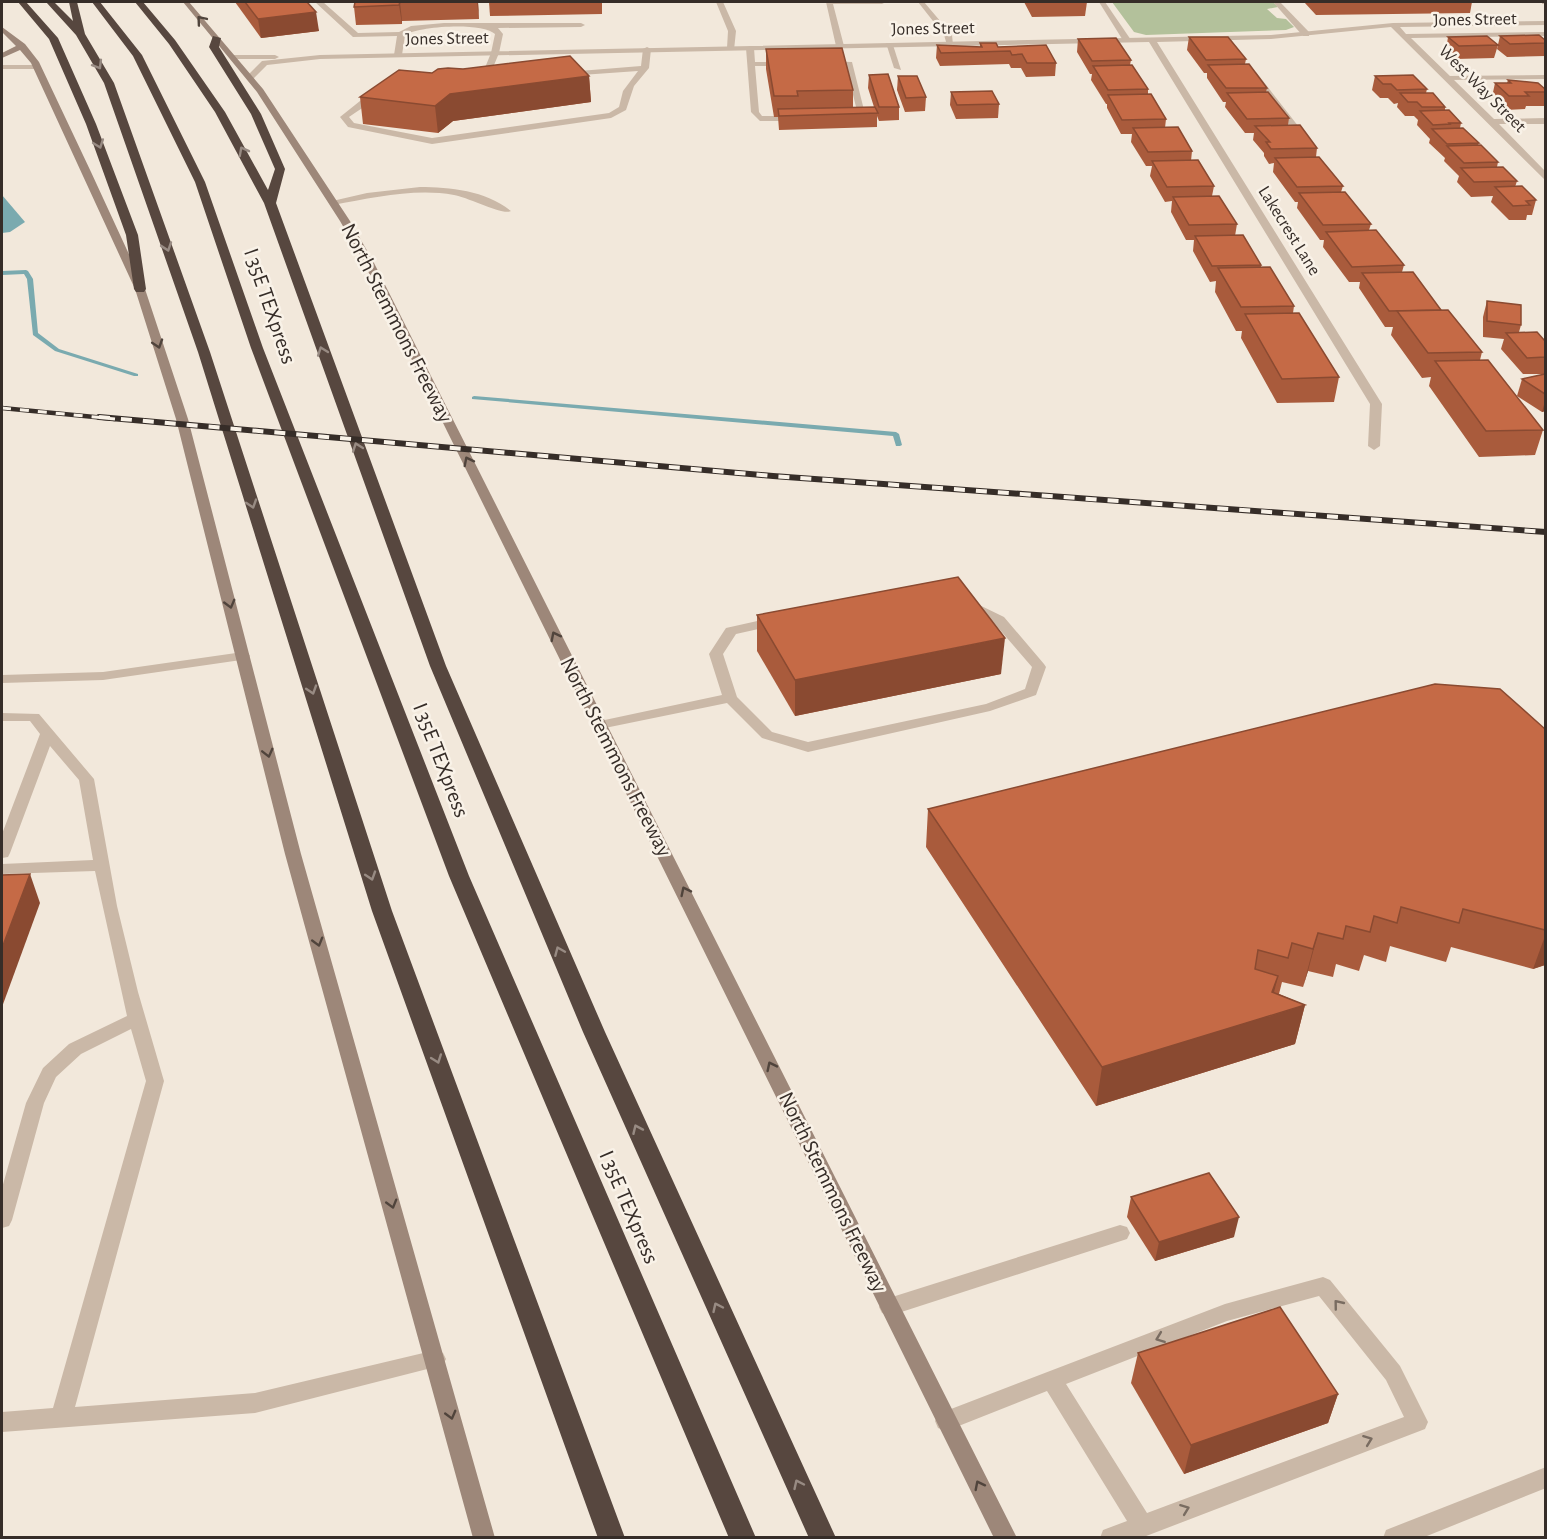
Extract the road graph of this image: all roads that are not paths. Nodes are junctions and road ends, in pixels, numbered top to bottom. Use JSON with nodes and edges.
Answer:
{"nodes":[{"id":1,"x":22,"y":2,"type":"edge"},
{"id":2,"x":50,"y":2,"type":"edge"},
{"id":3,"x":73,"y":2,"type":"edge"},
{"id":4,"x":96,"y":2,"type":"edge"},
{"id":5,"x":139,"y":2,"type":"edge"},
{"id":6,"x":186,"y":2,"type":"edge"},
{"id":7,"x":319,"y":2,"type":"edge"},
{"id":8,"x":719,"y":2,"type":"edge"},
{"id":9,"x":829,"y":2,"type":"edge"},
{"id":10,"x":882,"y":2,"type":"edge"},
{"id":11,"x":921,"y":2,"type":"edge"},
{"id":12,"x":1102,"y":2,"type":"edge"},
{"id":13,"x":1276,"y":2,"type":"edge"},
{"id":14,"x":1545,"y":23,"type":"edge"},
{"id":15,"x":581,"y":25,"type":"dead end"},
{"id":16,"x":486,"y":26,"type":"junction"},
{"id":17,"x":1393,"y":26,"type":"junction"},
{"id":18,"x":2,"y":29,"type":"edge"},
{"id":19,"x":80,"y":34,"type":"junction"},
{"id":20,"x":401,"y":34,"type":"junction"},
{"id":21,"x":1306,"y":34,"type":"junction"},
{"id":22,"x":1545,"y":34,"type":"edge"},
{"id":23,"x":1404,"y":36,"type":"junction"},
{"id":24,"x":216,"y":38,"type":"junction"},
{"id":25,"x":1226,"y":38,"type":"junction"},
{"id":26,"x":1127,"y":40,"type":"junction"},
{"id":27,"x":1152,"y":40,"type":"junction"},
{"id":28,"x":950,"y":43,"type":"junction"},
{"id":29,"x":890,"y":45,"type":"junction"},
{"id":30,"x":22,"y":46,"type":"junction"},
{"id":31,"x":840,"y":46,"type":"junction"},
{"id":32,"x":1233,"y":47,"type":"edge"},
{"id":33,"x":731,"y":48,"type":"junction"},
{"id":34,"x":750,"y":48,"type":"junction"},
{"id":35,"x":647,"y":49,"type":"junction"},
{"id":36,"x":495,"y":53,"type":"junction"},
{"id":37,"x":398,"y":55,"type":"junction"},
{"id":38,"x":2,"y":56,"type":"edge"},
{"id":39,"x":233,"y":57,"type":"junction"},
{"id":40,"x":320,"y":57,"type":"junction"},
{"id":41,"x":817,"y":63,"type":"edge"},
{"id":42,"x":751,"y":64,"type":"junction"},
{"id":43,"x":795,"y":64,"type":"edge"},
{"id":44,"x":1246,"y":64,"type":"edge"},
{"id":45,"x":2,"y":67,"type":"edge"},
{"id":46,"x":37,"y":67,"type":"junction"},
{"id":47,"x":645,"y":68,"type":"junction"},
{"id":48,"x":898,"y":68,"type":"dead end"},
{"id":49,"x":555,"y":75,"type":"edge"},
{"id":50,"x":250,"y":77,"type":"junction"},
{"id":51,"x":1545,"y":77,"type":"edge"},
{"id":52,"x":1447,"y":78,"type":"junction"},
{"id":53,"x":493,"y":81,"type":"edge"},
{"id":54,"x":389,"y":92,"type":"edge"},
{"id":55,"x":840,"y":117,"type":"edge"},
{"id":56,"x":804,"y":119,"type":"edge"},
{"id":57,"x":1545,"y":121,"type":"edge"},
{"id":58,"x":1492,"y":122,"type":"junction"},
{"id":59,"x":1299,"y":133,"type":"edge"},
{"id":60,"x":1545,"y":178,"type":"edge"},
{"id":61,"x":333,"y":202,"type":"junction"},
{"id":62,"x":270,"y":203,"type":"junction"},
{"id":63,"x":506,"y":211,"type":"dead end"},
{"id":64,"x":140,"y":289,"type":"junction"},
{"id":65,"x":1374,"y":446,"type":"dead end"},
{"id":66,"x":953,"y":600,"type":"edge"},
{"id":67,"x":789,"y":618,"type":"edge"},
{"id":68,"x":243,"y":656,"type":"junction"},
{"id":69,"x":2,"y":679,"type":"edge"},
{"id":70,"x":730,"y":698,"type":"junction"},
{"id":71,"x":2,"y":717,"type":"edge"},
{"id":72,"x":600,"y":725,"type":"junction"},
{"id":73,"x":48,"y":733,"type":"junction"},
{"id":74,"x":2,"y":853,"type":"edge"},
{"id":75,"x":102,"y":865,"type":"junction"},
{"id":76,"x":2,"y":869,"type":"edge"},
{"id":77,"x":136,"y":1019,"type":"junction"},
{"id":78,"x":2,"y":1220,"type":"edge"},
{"id":79,"x":1120,"y":1233,"type":"dead end"},
{"id":80,"x":889,"y":1307,"type":"junction"},
{"id":81,"x":436,"y":1359,"type":"junction"},
{"id":82,"x":1052,"y":1380,"type":"junction"},
{"id":83,"x":61,"y":1419,"type":"junction"},
{"id":84,"x":946,"y":1421,"type":"junction"},
{"id":85,"x":2,"y":1422,"type":"edge"},
{"id":86,"x":1545,"y":1477,"type":"edge"},
{"id":87,"x":1142,"y":1526,"type":"junction"},
{"id":88,"x":484,"y":1538,"type":"edge"},
{"id":89,"x":612,"y":1538,"type":"edge"},
{"id":90,"x":743,"y":1538,"type":"edge"},
{"id":91,"x":823,"y":1538,"type":"edge"},
{"id":92,"x":1006,"y":1538,"type":"edge"},
{"id":93,"x":1111,"y":1538,"type":"edge"},
{"id":94,"x":1394,"y":1538,"type":"edge"}],
"edges":[{"from":1,"to":64,"type":"highway","one_way":true},
{"from":2,"to":19,"type":"highway"},
{"from":3,"to":19,"type":"highway"},
{"from":4,"to":90,"type":"highway","name":"I 35E TEXpress"},
{"from":62,"to":5,"type":"highway","one_way":true},
{"from":24,"to":6,"type":"main road","name":"North Stemmons Freeway","one_way":true},
{"from":7,"to":20,"type":"street"},
{"from":8,"to":33,"type":"street"},
{"from":9,"to":10,"type":"street"},
{"from":9,"to":31,"type":"street"},
{"from":11,"to":28,"type":"street"},
{"from":12,"to":26,"type":"street"},
{"from":13,"to":21,"type":"street"},
{"from":14,"to":17,"type":"street","name":"Jones Street"},
{"from":15,"to":16,"type":"street"},
{"from":16,"to":20,"type":"street"},
{"from":16,"to":36,"type":"street"},
{"from":17,"to":21,"type":"street","name":"Jones Street"},
{"from":17,"to":23,"type":"street","name":"West Way Street"},
{"from":18,"to":30,"type":"main road"},
{"from":19,"to":89,"type":"highway","one_way":true},
{"from":20,"to":37,"type":"street"},
{"from":21,"to":25,"type":"street","name":"Jones Street"},
{"from":22,"to":23,"type":"street","name":"Jones Street"},
{"from":23,"to":52,"type":"street","name":"West Way Street"},
{"from":24,"to":39,"type":"main road","name":"North Stemmons Freeway"},
{"from":24,"to":62,"type":"highway"},
{"from":25,"to":27,"type":"street","name":"Jones Street"},
{"from":25,"to":32,"type":"street"},
{"from":26,"to":27,"type":"street","name":"Jones Street"},
{"from":26,"to":28,"type":"street","name":"Jones Street"},
{"from":27,"to":65,"type":"street","name":"Lakecrest Lane"},
{"from":28,"to":29,"type":"street","name":"Jones Street"},
{"from":29,"to":31,"type":"street","name":"Jones Street"},
{"from":29,"to":48,"type":"street"},
{"from":30,"to":38,"type":"main road"},
{"from":30,"to":46,"type":"main road"},
{"from":31,"to":34,"type":"street","name":"Jones Street"},
{"from":33,"to":34,"type":"street","name":"Jones Street"},
{"from":33,"to":35,"type":"street","name":"Jones Street"},
{"from":34,"to":42,"type":"street"},
{"from":35,"to":36,"type":"street","name":"Jones Street"},
{"from":35,"to":47,"type":"street"},
{"from":36,"to":37,"type":"street","name":"Jones Street"},
{"from":36,"to":53,"type":"street"},
{"from":37,"to":40,"type":"street","name":"Jones Street"},
{"from":39,"to":40,"type":"street","name":"Jones Street"},
{"from":39,"to":50,"type":"main road","name":"North Stemmons Freeway"},
{"from":40,"to":50,"type":"street","name":"Jones Street"},
{"from":41,"to":55,"type":"street"},
{"from":42,"to":43,"type":"street"},
{"from":42,"to":56,"type":"street"},
{"from":44,"to":59,"type":"street"},
{"from":45,"to":46,"type":"street"},
{"from":46,"to":64,"type":"main road"},
{"from":47,"to":49,"type":"street"},
{"from":47,"to":54,"type":"street"},
{"from":50,"to":61,"type":"main road","name":"North Stemmons Freeway"},
{"from":51,"to":52,"type":"street"},
{"from":52,"to":58,"type":"street","name":"West Way Street"},
{"from":57,"to":58,"type":"street"},
{"from":58,"to":60,"type":"street","name":"West Way Street"},
{"from":61,"to":63,"type":"street"},
{"from":72,"to":61,"type":"main road","name":"North Stemmons Freeway","one_way":true},
{"from":91,"to":62,"type":"highway","one_way":true},
{"from":64,"to":68,"type":"main road","one_way":true},
{"from":66,"to":70,"type":"street"},
{"from":67,"to":70,"type":"street"},
{"from":68,"to":69,"type":"street"},
{"from":68,"to":81,"type":"main road","one_way":true},
{"from":70,"to":72,"type":"street"},
{"from":71,"to":73,"type":"street"},
{"from":80,"to":72,"type":"main road","name":"North Stemmons Freeway","one_way":true},
{"from":73,"to":74,"type":"street"},
{"from":73,"to":75,"type":"street"},
{"from":75,"to":76,"type":"street"},
{"from":75,"to":77,"type":"street"},
{"from":77,"to":78,"type":"street"},
{"from":77,"to":83,"type":"street"},
{"from":79,"to":80,"type":"street"},
{"from":80,"to":84,"type":"main road","name":"North Stemmons Freeway"},
{"from":81,"to":83,"type":"street"},
{"from":81,"to":88,"type":"main road","one_way":true},
{"from":82,"to":84,"type":"street"},
{"from":82,"to":87,"type":"street"},
{"from":87,"to":82,"type":"street","one_way":true},
{"from":83,"to":85,"type":"street"},
{"from":92,"to":84,"type":"main road","name":"North Stemmons Freeway","one_way":true},
{"from":86,"to":94,"type":"street"},
{"from":87,"to":93,"type":"street"}]}
